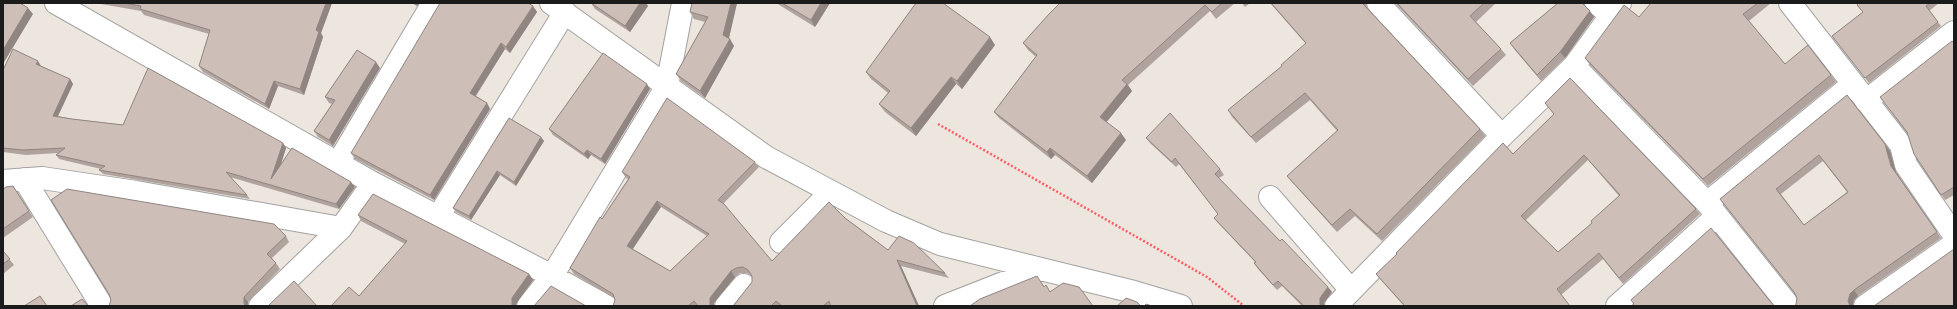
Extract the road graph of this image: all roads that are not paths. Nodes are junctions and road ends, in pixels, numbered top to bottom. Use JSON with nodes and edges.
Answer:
{"nodes":[{"id":1,"x":56,"y":3,"type":"edge"},
{"id":2,"x":433,"y":3,"type":"edge"},
{"id":3,"x":683,"y":3,"type":"edge"},
{"id":4,"x":1378,"y":3,"type":"edge"},
{"id":5,"x":1790,"y":3,"type":"edge"},
{"id":6,"x":558,"y":7,"type":"edge"},
{"id":7,"x":1609,"y":7,"type":"edge"},
{"id":8,"x":85,"y":11,"type":"edge"},
{"id":9,"x":1954,"y":32,"type":"edge"},
{"id":10,"x":1574,"y":66,"type":"junction"},
{"id":11,"x":1853,"y":84,"type":"junction"},
{"id":12,"x":667,"y":86,"type":"junction"},
{"id":13,"x":1866,"y":101,"type":"junction"},
{"id":14,"x":1502,"y":136,"type":"junction"},
{"id":15,"x":338,"y":163,"type":"junction"},
{"id":16,"x":13,"y":180,"type":"edge"},
{"id":17,"x":372,"y":183,"type":"junction"},
{"id":18,"x":831,"y":192,"type":"junction"},
{"id":19,"x":1270,"y":197,"type":"dead end"},
{"id":20,"x":1712,"y":210,"type":"junction"},
{"id":21,"x":438,"y":217,"type":"junction"},
{"id":22,"x":341,"y":228,"type":"junction"},
{"id":23,"x":1954,"y":234,"type":"edge"},
{"id":24,"x":781,"y":242,"type":"dead end"},
{"id":25,"x":1954,"y":244,"type":"edge"},
{"id":26,"x":1040,"y":268,"type":"junction"},
{"id":27,"x":552,"y":276,"type":"junction"},
{"id":28,"x":744,"y":285,"type":"dead end"},
{"id":29,"x":1352,"y":290,"type":"junction"},
{"id":30,"x":1134,"y":292,"type":"junction"},
{"id":31,"x":102,"y":306,"type":"edge"},
{"id":32,"x":260,"y":306,"type":"edge"},
{"id":33,"x":528,"y":306,"type":"edge"},
{"id":34,"x":606,"y":306,"type":"edge"},
{"id":35,"x":726,"y":306,"type":"edge"},
{"id":36,"x":945,"y":306,"type":"edge"},
{"id":37,"x":1115,"y":306,"type":"edge"},
{"id":38,"x":1181,"y":306,"type":"edge"},
{"id":39,"x":1336,"y":306,"type":"edge"},
{"id":40,"x":1616,"y":306,"type":"edge"},
{"id":41,"x":1789,"y":306,"type":"edge"},
{"id":42,"x":1865,"y":306,"type":"edge"}],
"edges":[{"from":1,"to":8,"type":"street"},
{"from":2,"to":15,"type":"street"},
{"from":3,"to":12,"type":"street"},
{"from":4,"to":14,"type":"street"},
{"from":5,"to":11,"type":"street"},
{"from":6,"to":12,"type":"street"},
{"from":6,"to":21,"type":"street"},
{"from":7,"to":10,"type":"street"},
{"from":8,"to":15,"type":"street"},
{"from":9,"to":13,"type":"street"},
{"from":10,"to":14,"type":"street"},
{"from":10,"to":20,"type":"street"},
{"from":11,"to":13,"type":"street"},
{"from":11,"to":20,"type":"street"},
{"from":12,"to":18,"type":"street"},
{"from":12,"to":27,"type":"street"},
{"from":13,"to":23,"type":"street"},
{"from":14,"to":29,"type":"street"},
{"from":15,"to":17,"type":"street"},
{"from":16,"to":22,"type":"street"},
{"from":16,"to":31,"type":"street"},
{"from":17,"to":21,"type":"street"},
{"from":17,"to":22,"type":"street"},
{"from":18,"to":24,"type":"street"},
{"from":18,"to":26,"type":"street"},
{"from":19,"to":29,"type":"street"},
{"from":20,"to":40,"type":"street"},
{"from":20,"to":41,"type":"street"},
{"from":21,"to":27,"type":"street"},
{"from":22,"to":32,"type":"street"},
{"from":25,"to":42,"type":"street"},
{"from":26,"to":30,"type":"street"},
{"from":26,"to":36,"type":"street"},
{"from":27,"to":33,"type":"street"},
{"from":27,"to":34,"type":"street"},
{"from":28,"to":35,"type":"street"},
{"from":29,"to":39,"type":"street"},
{"from":30,"to":37,"type":"street"},
{"from":30,"to":38,"type":"street"}]}
